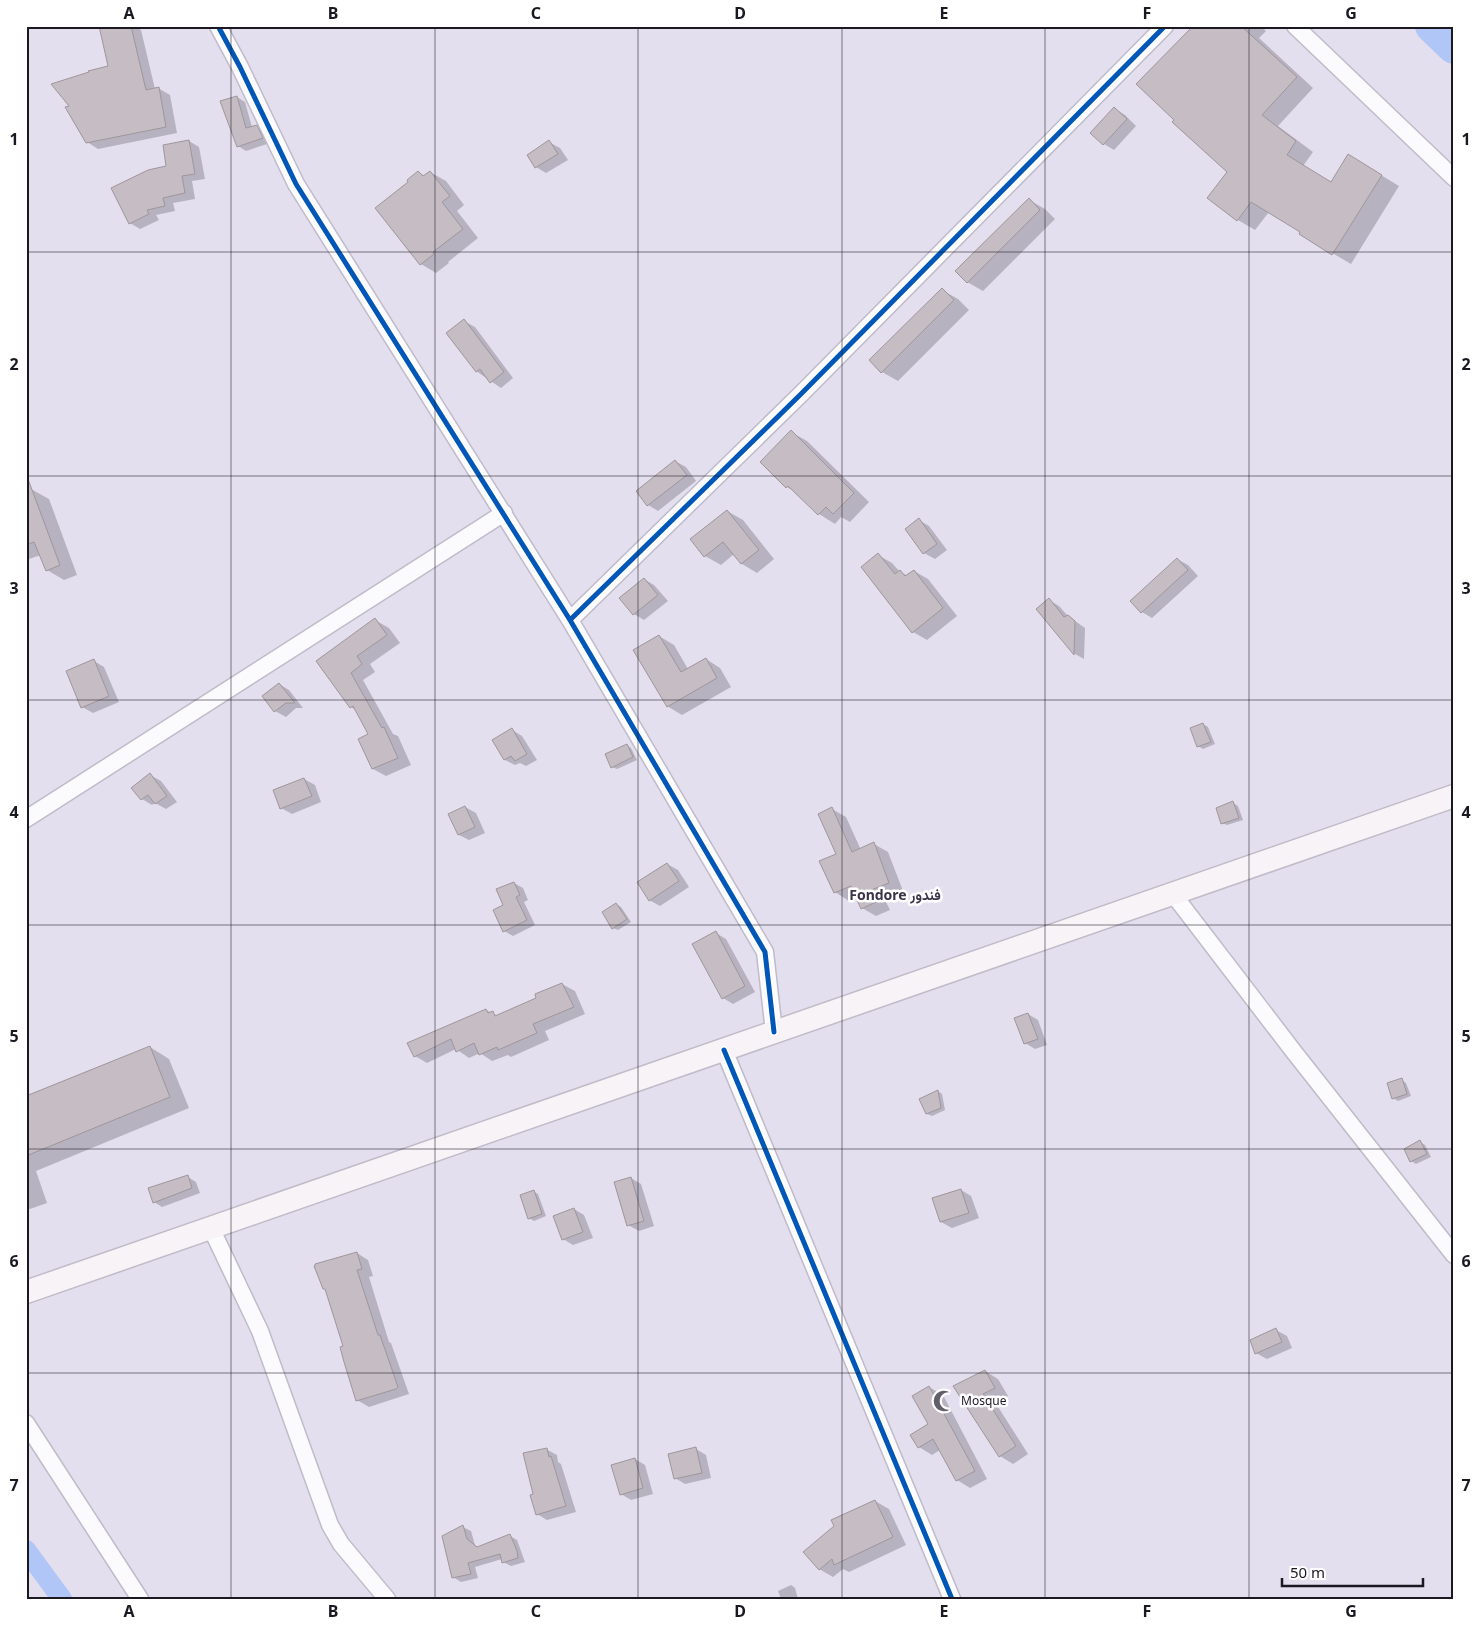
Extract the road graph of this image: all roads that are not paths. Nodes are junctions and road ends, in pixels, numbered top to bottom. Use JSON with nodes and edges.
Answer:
{"nodes":[{"id":1,"x":218,"y":26,"type":"edge"},
{"id":2,"x":1165,"y":26,"type":"edge"},
{"id":3,"x":1296,"y":26,"type":"edge"},
{"id":4,"x":1454,"y":178,"type":"edge"},
{"id":5,"x":504,"y":513,"type":"junction"},
{"id":6,"x":570,"y":620,"type":"junction"},
{"id":7,"x":1454,"y":796,"type":"edge"},
{"id":8,"x":26,"y":819,"type":"edge"},
{"id":9,"x":1173,"y":894,"type":"junction"},
{"id":10,"x":774,"y":1032,"type":"junction"},
{"id":11,"x":724,"y":1050,"type":"junction"},
{"id":12,"x":211,"y":1228,"type":"junction"},
{"id":13,"x":1454,"y":1255,"type":"edge"},
{"id":14,"x":26,"y":1292,"type":"edge"},
{"id":15,"x":26,"y":1424,"type":"edge"},
{"id":16,"x":140,"y":1599,"type":"edge"},
{"id":17,"x":387,"y":1599,"type":"edge"},
{"id":18,"x":952,"y":1599,"type":"edge"}],
"edges":[{"from":1,"to":5,"type":"street"},
{"from":2,"to":6,"type":"street"},
{"from":3,"to":4,"type":"street"},
{"from":5,"to":6,"type":"street"},
{"from":5,"to":8,"type":"street"},
{"from":6,"to":10,"type":"street"},
{"from":7,"to":9,"type":"main road"},
{"from":9,"to":10,"type":"main road"},
{"from":9,"to":13,"type":"street"},
{"from":10,"to":11,"type":"main road"},
{"from":11,"to":12,"type":"main road"},
{"from":11,"to":18,"type":"street"},
{"from":12,"to":14,"type":"main road"},
{"from":12,"to":17,"type":"street"},
{"from":15,"to":16,"type":"street"}]}
